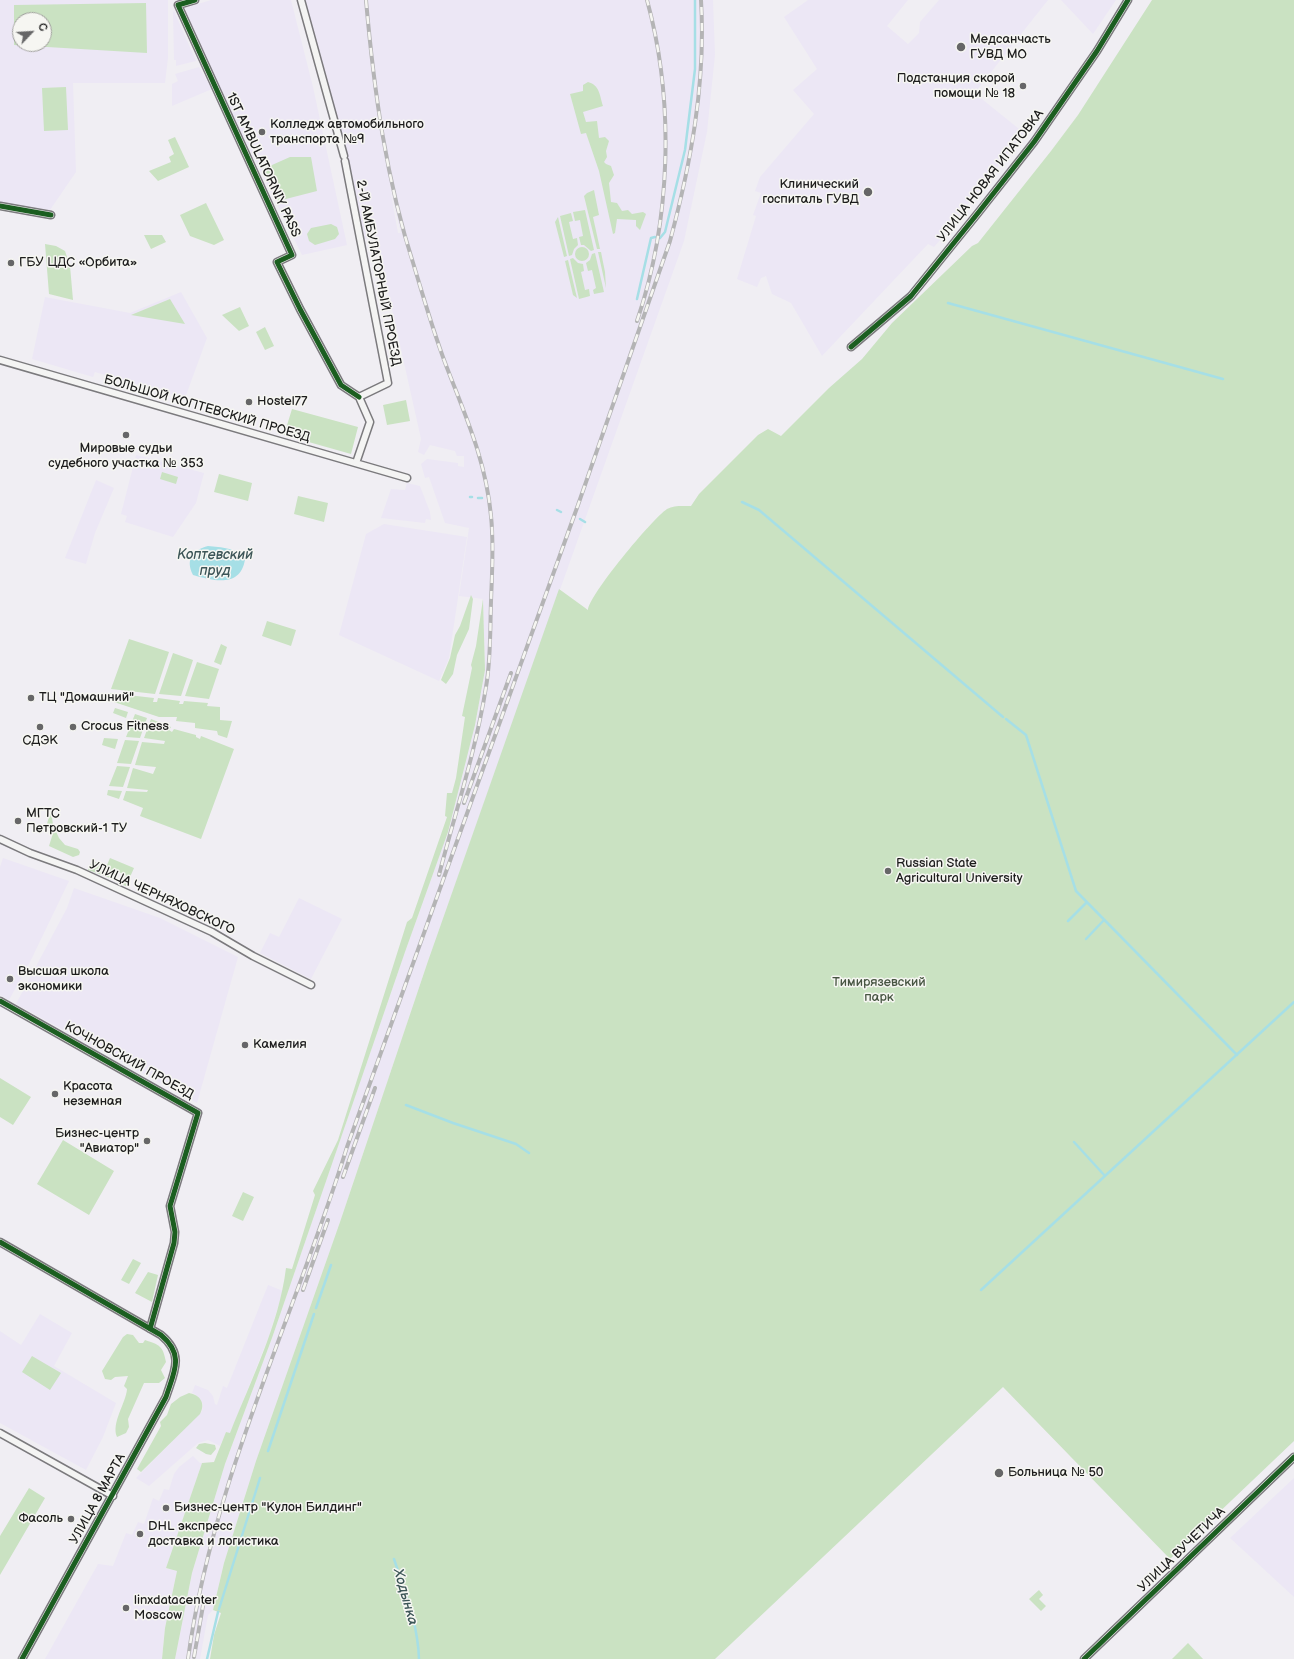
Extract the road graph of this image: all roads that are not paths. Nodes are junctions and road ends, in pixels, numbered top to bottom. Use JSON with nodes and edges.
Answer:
{"nodes":[{"id":1,"x":195,"y":0,"type":"edge"},
{"id":2,"x":302,"y":0,"type":"edge"},
{"id":3,"x":1128,"y":0,"type":"edge"},
{"id":4,"x":0,"y":206,"type":"edge"},
{"id":5,"x":51,"y":215,"type":"dead end"},
{"id":6,"x":850,"y":347,"type":"dead end"},
{"id":7,"x":0,"y":360,"type":"edge"},
{"id":8,"x":359,"y":397,"type":"junction"},
{"id":9,"x":356,"y":463,"type":"junction"},
{"id":10,"x":407,"y":478,"type":"dead end"},
{"id":11,"x":0,"y":839,"type":"edge"},
{"id":12,"x":311,"y":985,"type":"dead end"},
{"id":13,"x":0,"y":1001,"type":"edge"},
{"id":14,"x":0,"y":1242,"type":"edge"},
{"id":15,"x":150,"y":1329,"type":"junction"},
{"id":16,"x":0,"y":1433,"type":"edge"},
{"id":17,"x":1294,"y":1457,"type":"edge"},
{"id":18,"x":113,"y":1496,"type":"junction"},
{"id":19,"x":22,"y":1659,"type":"edge"},
{"id":20,"x":1084,"y":1659,"type":"edge"}],
"edges":[{"from":1,"to":8,"type":"street","name":"1ST AMBULATORNIY PASS"},
{"from":2,"to":8,"type":"street","name":"2-Й АМБУЛАТОРНЫЙ ПРОЕЗД"},
{"from":3,"to":6,"type":"street","name":"УЛИЦА НОВАЯ ИПАТОВКА"},
{"from":4,"to":5,"type":"street"},
{"from":7,"to":9,"type":"street","name":"БОЛЬШОЙ КОПТЕВСКИЙ ПРОЕЗД"},
{"from":8,"to":9,"type":"street"},
{"from":9,"to":10,"type":"street","name":"БОЛЬШОЙ КОПТЕВСКИЙ ПРОЕЗД"},
{"from":11,"to":12,"type":"street","name":"УЛИЦА ЧЕРНЯХОВСКОГО"},
{"from":13,"to":15,"type":"street","name":"КОЧНОВСКИЙ ПРОЕЗД"},
{"from":14,"to":15,"type":"street"},
{"from":15,"to":18,"type":"street","name":"УЛИЦА 8 МАРТА"},
{"from":16,"to":18,"type":"street"},
{"from":17,"to":20,"type":"street","name":"УЛИЦА ВУЧЕТИЧА"},
{"from":18,"to":19,"type":"street","name":"УЛИЦА 8 МАРТА"}]}
